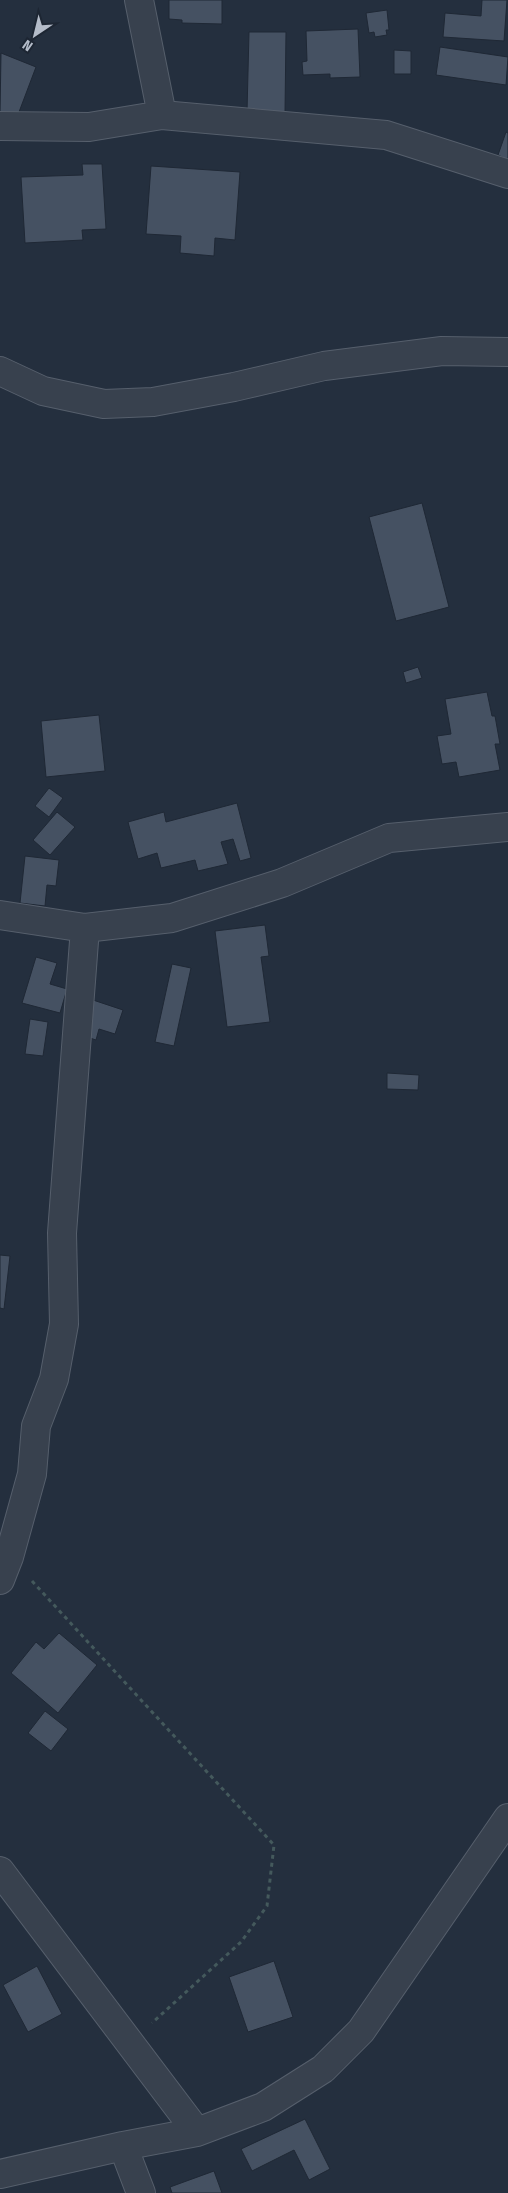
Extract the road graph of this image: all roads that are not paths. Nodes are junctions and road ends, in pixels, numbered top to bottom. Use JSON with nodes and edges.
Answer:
{"nodes":[{"id":1,"x":140,"y":0,"type":"edge"},
{"id":2,"x":162,"y":115,"type":"junction"},
{"id":3,"x":0,"y":126,"type":"edge"},
{"id":4,"x":508,"y":174,"type":"edge"},
{"id":5,"x":508,"y":352,"type":"edge"},
{"id":6,"x":0,"y":371,"type":"edge"},
{"id":7,"x":508,"y":827,"type":"edge"},
{"id":8,"x":0,"y":914,"type":"edge"},
{"id":9,"x":85,"y":928,"type":"junction"},
{"id":10,"x":5,"y":1569,"type":"edge"},
{"id":11,"x":508,"y":1818,"type":"edge"},
{"id":12,"x":0,"y":1871,"type":"edge"},
{"id":13,"x":197,"y":2132,"type":"junction"},
{"id":14,"x":123,"y":2146,"type":"junction"},
{"id":15,"x":0,"y":2174,"type":"edge"},
{"id":16,"x":141,"y":2193,"type":"edge"}],
"edges":[{"from":1,"to":2,"type":"street"},
{"from":2,"to":3,"type":"street"},
{"from":2,"to":4,"type":"street"},
{"from":5,"to":6,"type":"street"},
{"from":7,"to":9,"type":"street"},
{"from":8,"to":9,"type":"street"},
{"from":9,"to":10,"type":"street"},
{"from":11,"to":13,"type":"street"},
{"from":12,"to":13,"type":"street"},
{"from":13,"to":14,"type":"street"},
{"from":14,"to":15,"type":"street"},
{"from":14,"to":16,"type":"street"}]}
